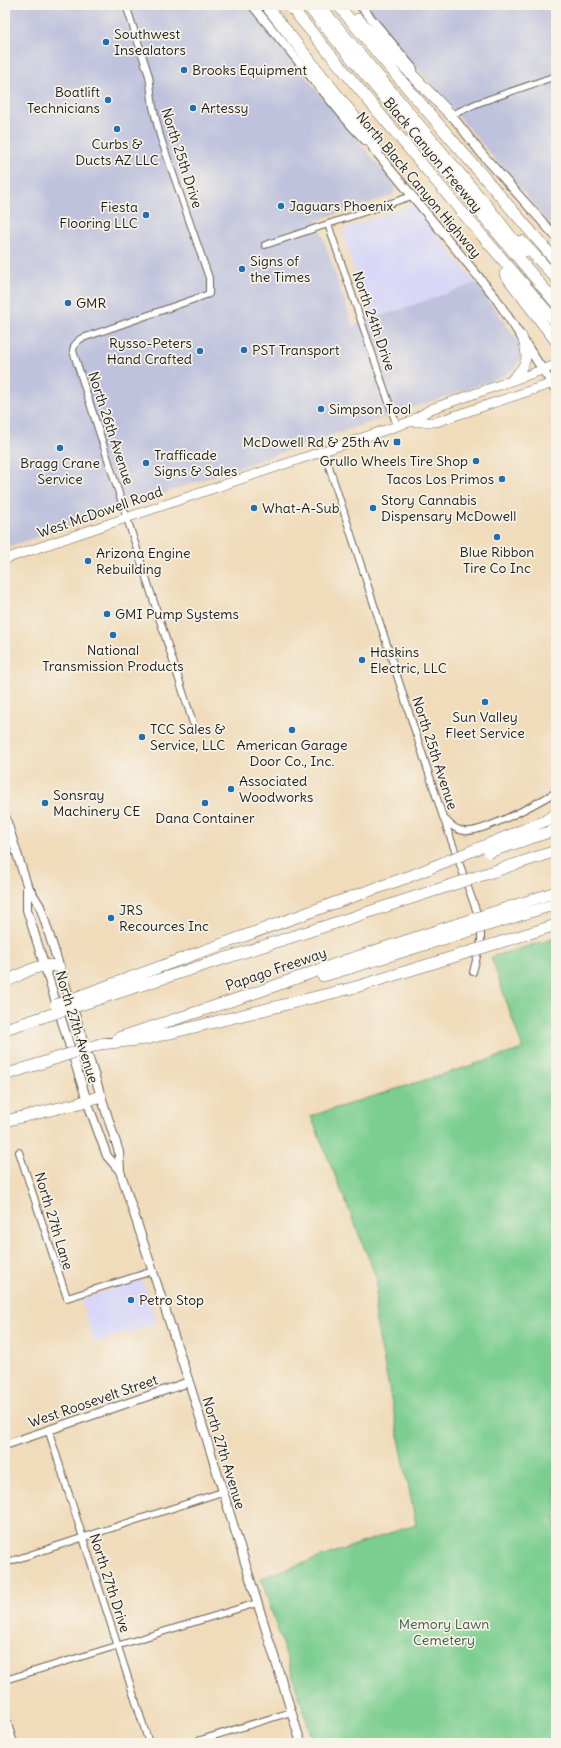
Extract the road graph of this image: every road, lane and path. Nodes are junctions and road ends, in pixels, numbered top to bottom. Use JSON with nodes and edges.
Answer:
{"nodes":[{"id":1,"x":126,"y":5,"type":"edge"},
{"id":2,"x":252,"y":5,"type":"edge"},
{"id":3,"x":266,"y":5,"type":"edge"},
{"id":4,"x":289,"y":5,"type":"edge"},
{"id":5,"x":307,"y":5,"type":"edge"},
{"id":6,"x":319,"y":5,"type":"edge"},
{"id":7,"x":338,"y":5,"type":"edge"},
{"id":8,"x":346,"y":5,"type":"edge"},
{"id":9,"x":360,"y":5,"type":"edge"},
{"id":10,"x":556,"y":76,"type":"edge"},
{"id":11,"x":451,"y":115,"type":"junction"},
{"id":12,"x":377,"y":152,"type":"junction"},
{"id":13,"x":412,"y":196,"type":"junction"},
{"id":14,"x":456,"y":205,"type":"junction"},
{"id":15,"x":487,"y":206,"type":"junction"},
{"id":16,"x":328,"y":224,"type":"junction"},
{"id":17,"x":556,"y":237,"type":"edge"},
{"id":18,"x":266,"y":245,"type":"dead end"},
{"id":19,"x":556,"y":261,"type":"edge"},
{"id":20,"x":556,"y":278,"type":"edge"},
{"id":21,"x":556,"y":293,"type":"edge"},
{"id":22,"x":556,"y":303,"type":"edge"},
{"id":23,"x":556,"y":322,"type":"edge"},
{"id":24,"x":522,"y":336,"type":"junction"},
{"id":25,"x":556,"y":341,"type":"edge"},
{"id":26,"x":74,"y":346,"type":"joint"},
{"id":27,"x":556,"y":365,"type":"edge"},
{"id":28,"x":543,"y":370,"type":"junction"},
{"id":29,"x":509,"y":381,"type":"junction"},
{"id":30,"x":555,"y":385,"type":"edge"},
{"id":31,"x":408,"y":422,"type":"junction"},
{"id":32,"x":397,"y":426,"type":"junction"},
{"id":33,"x":324,"y":451,"type":"junction"},
{"id":34,"x":127,"y":518,"type":"junction"},
{"id":35,"x":5,"y":559,"type":"edge"},
{"id":36,"x":193,"y":723,"type":"dead end"},
{"id":37,"x":556,"y":792,"type":"edge"},
{"id":38,"x":556,"y":814,"type":"edge"},
{"id":39,"x":5,"y":816,"type":"edge"},
{"id":40,"x":443,"y":818,"type":"junction"},
{"id":41,"x":552,"y":831,"type":"edge"},
{"id":42,"x":556,"y":851,"type":"edge"},
{"id":43,"x":408,"y":877,"type":"junction"},
{"id":44,"x":27,"y":885,"type":"junction"},
{"id":45,"x":556,"y":892,"type":"edge"},
{"id":46,"x":556,"y":904,"type":"edge"},
{"id":47,"x":556,"y":925,"type":"edge"},
{"id":48,"x":349,"y":964,"type":"junction"},
{"id":49,"x":44,"y":965,"type":"junction"},
{"id":50,"x":59,"y":967,"type":"junction"},
{"id":51,"x":472,"y":972,"type":"dead end"},
{"id":52,"x":5,"y":982,"type":"edge"},
{"id":53,"x":85,"y":999,"type":"junction"},
{"id":54,"x":45,"y":1013,"type":"junction"},
{"id":55,"x":5,"y":1024,"type":"edge"},
{"id":56,"x":5,"y":1028,"type":"edge"},
{"id":57,"x":100,"y":1044,"type":"junction"},
{"id":58,"x":5,"y":1075,"type":"edge"},
{"id":59,"x":101,"y":1096,"type":"junction"},
{"id":60,"x":87,"y":1101,"type":"junction"},
{"id":61,"x":5,"y":1120,"type":"edge"},
{"id":62,"x":19,"y":1152,"type":"dead end"},
{"id":63,"x":120,"y":1171,"type":"junction"},
{"id":64,"x":153,"y":1270,"type":"junction"},
{"id":65,"x":189,"y":1382,"type":"junction"},
{"id":66,"x":48,"y":1430,"type":"junction"},
{"id":67,"x":5,"y":1444,"type":"edge"},
{"id":68,"x":222,"y":1492,"type":"junction"},
{"id":69,"x":83,"y":1537,"type":"junction"},
{"id":70,"x":5,"y":1563,"type":"edge"},
{"id":71,"x":256,"y":1603,"type":"junction"},
{"id":72,"x":118,"y":1646,"type":"junction"},
{"id":73,"x":5,"y":1680,"type":"edge"},
{"id":74,"x":291,"y":1712,"type":"junction"},
{"id":75,"x":5,"y":1715,"type":"edge"},
{"id":76,"x":14,"y":1743,"type":"edge"},
{"id":77,"x":149,"y":1743,"type":"edge"},
{"id":78,"x":191,"y":1743,"type":"edge"},
{"id":79,"x":301,"y":1743,"type":"edge"}],
"edges":[{"from":1,"to":26,"type":"street","name":"North 25th Drive"},
{"from":2,"to":12,"type":"main road","name":"North Black Canyon Highway"},
{"from":3,"to":12,"type":"highway"},
{"from":4,"to":14,"type":"highway","name":"Black Canyon Freeway"},
{"from":5,"to":22,"type":"highway"},
{"from":6,"to":15,"type":"highway","name":"Black Canyon Freeway"},
{"from":7,"to":19,"type":"highway"},
{"from":8,"to":11,"type":"highway"},
{"from":9,"to":11,"type":"main road"},
{"from":10,"to":11,"type":"street"},
{"from":11,"to":17,"type":"main road"},
{"from":12,"to":13,"type":"main road","name":"North Black Canyon Highway"},
{"from":13,"to":16,"type":"street"},
{"from":13,"to":24,"type":"main road","name":"North Black Canyon Highway"},
{"from":14,"to":23,"type":"highway","name":"Black Canyon Freeway"},
{"from":14,"to":25,"type":"highway"},
{"from":15,"to":20,"type":"highway"},
{"from":15,"to":21,"type":"highway","name":"Black Canyon Freeway"},
{"from":16,"to":18,"type":"street"},
{"from":16,"to":32,"type":"street","name":"North 24th Drive"},
{"from":24,"to":28,"type":"main road","name":"North Black Canyon Highway"},
{"from":24,"to":29,"type":"main road"},
{"from":26,"to":34,"type":"street","name":"North 26th Avenue"},
{"from":27,"to":28,"type":"main road","name":"West McDowell Road"},
{"from":28,"to":29,"type":"main road","name":"West McDowell Road"},
{"from":28,"to":30,"type":"main road","name":"North Black Canyon Highway"},
{"from":29,"to":31,"type":"main road","name":"West McDowell Road"},
{"from":30,"to":31,"type":"main road","name":"West McDowell Road"},
{"from":31,"to":32,"type":"main road","name":"West McDowell Road"},
{"from":32,"to":33,"type":"main road","name":"West McDowell Road"},
{"from":33,"to":34,"type":"main road","name":"West McDowell Road"},
{"from":33,"to":40,"type":"street","name":"North 25th Avenue"},
{"from":34,"to":35,"type":"main road","name":"West McDowell Road"},
{"from":34,"to":36,"type":"street","name":"North 26th Avenue"},
{"from":37,"to":40,"type":"street"},
{"from":38,"to":43,"type":"highway","bridge":true},
{"from":39,"to":44,"type":"main road","name":"North 27th Avenue"},
{"from":40,"to":51,"type":"street","name":"North 25th Avenue"},
{"from":41,"to":43,"type":"highway","bridge":true},
{"from":42,"to":53,"type":"highway","name":"Papago Freeway","bridge":true},
{"from":43,"to":53,"type":"highway"},
{"from":44,"to":49,"type":"main road","name":"North 27th Avenue"},
{"from":44,"to":50,"type":"main road","name":"North 27th Avenue"},
{"from":45,"to":48,"type":"highway","name":"Papago Freeway","bridge":true},
{"from":46,"to":48,"type":"highway","bridge":true},
{"from":47,"to":57,"type":"highway","bridge":true},
{"from":48,"to":57,"type":"highway","name":"Papago Freeway"},
{"from":49,"to":50,"type":"highway"},
{"from":49,"to":52,"type":"highway"},
{"from":49,"to":60,"type":"main road","name":"North 27th Avenue"},
{"from":50,"to":59,"type":"main road","name":"North 27th Avenue"},
{"from":53,"to":54,"type":"highway","name":"Papago Freeway","bridge":true},
{"from":54,"to":55,"type":"highway"},
{"from":54,"to":56,"type":"highway","name":"Papago Freeway"},
{"from":57,"to":58,"type":"highway","name":"Papago Freeway","bridge":true},
{"from":59,"to":60,"type":"highway"},
{"from":59,"to":63,"type":"main road","name":"North 27th Avenue"},
{"from":60,"to":61,"type":"highway"},
{"from":60,"to":63,"type":"main road","name":"North 27th Avenue"},
{"from":62,"to":64,"type":"street","name":"North 27th Lane"},
{"from":63,"to":64,"type":"main road","name":"North 27th Avenue"},
{"from":64,"to":65,"type":"main road","name":"North 27th Avenue"},
{"from":65,"to":66,"type":"main road","name":"West Roosevelt Street"},
{"from":65,"to":68,"type":"main road","name":"North 27th Avenue"},
{"from":66,"to":67,"type":"main road","name":"West Roosevelt Street"},
{"from":66,"to":69,"type":"street","name":"North 27th Drive"},
{"from":68,"to":69,"type":"street"},
{"from":68,"to":71,"type":"main road","name":"North 27th Avenue"},
{"from":69,"to":70,"type":"street"},
{"from":69,"to":72,"type":"street","name":"North 27th Drive"},
{"from":71,"to":72,"type":"street"},
{"from":71,"to":74,"type":"main road","name":"North 27th Avenue"},
{"from":72,"to":73,"type":"street"},
{"from":72,"to":77,"type":"street","name":"North 27th Drive"},
{"from":74,"to":78,"type":"street"},
{"from":74,"to":79,"type":"main road","name":"North 27th Avenue"},
{"from":75,"to":76,"type":"street"}]}
